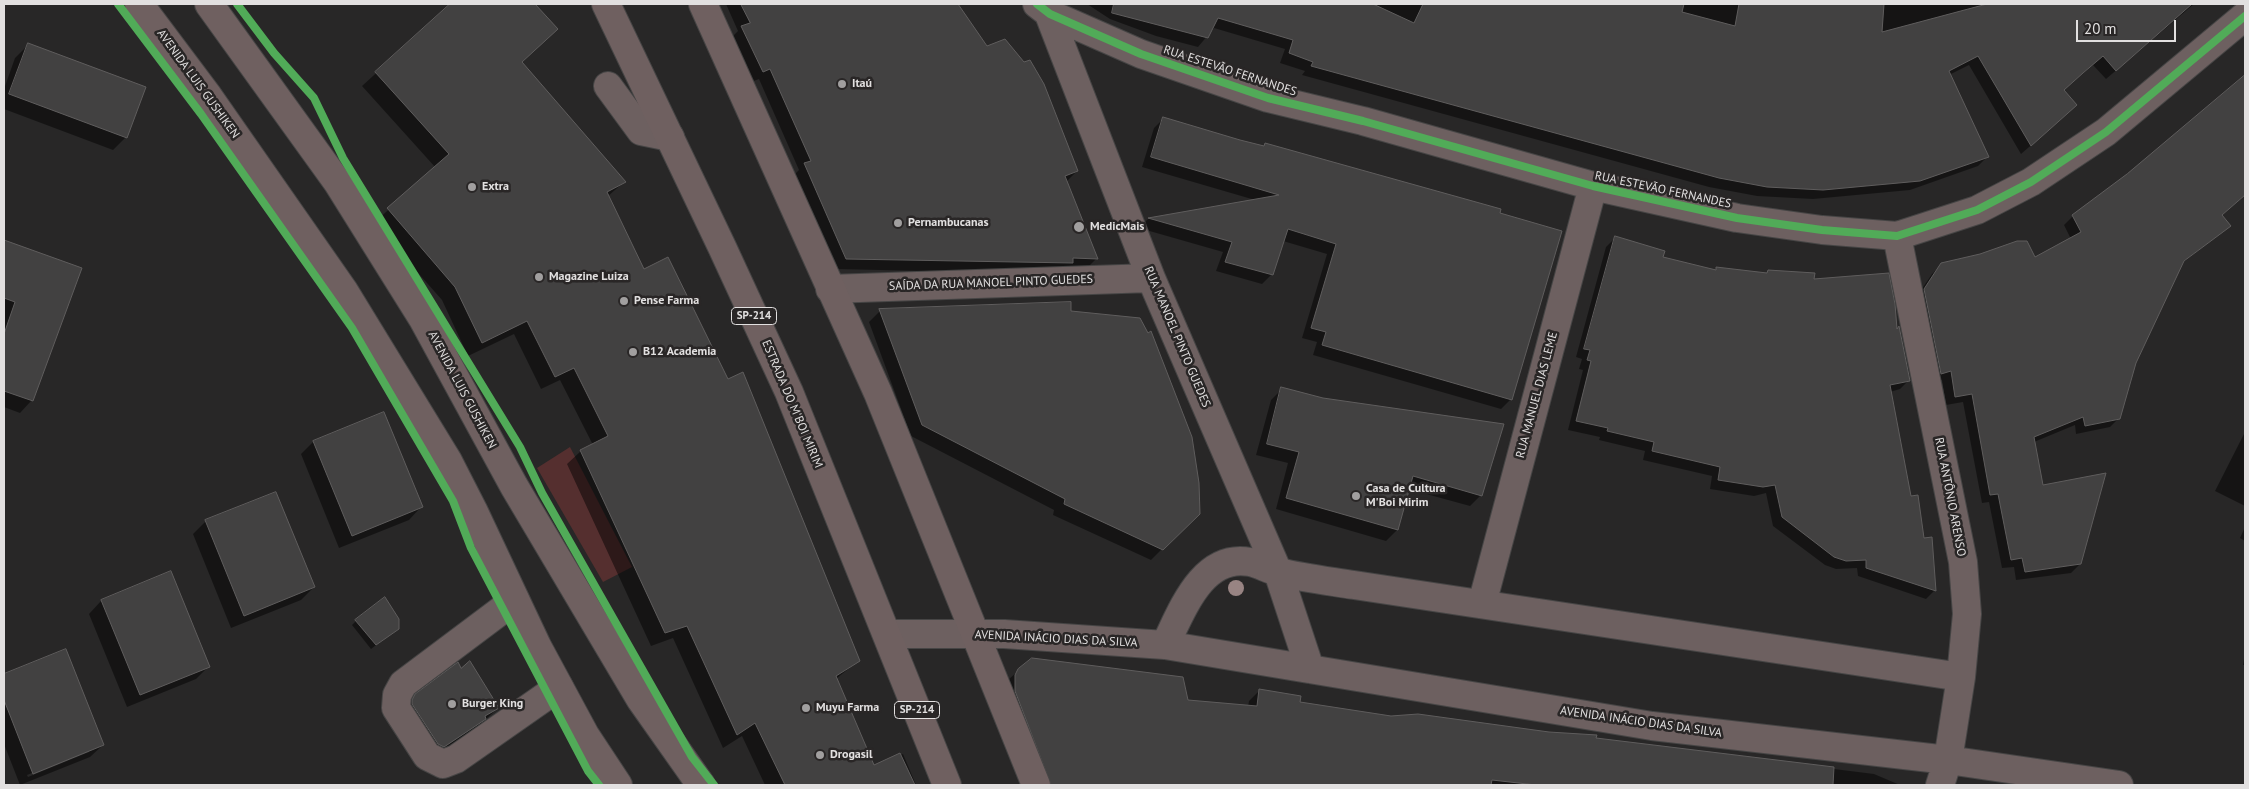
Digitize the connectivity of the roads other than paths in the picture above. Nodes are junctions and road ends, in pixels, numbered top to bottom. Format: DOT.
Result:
graph roads {
  1 [pos="139,4"];
  2 [pos="209,4"];
  3 [pos="606,4"];
  4 [pos="703,4"];
  5 [pos="1044,7"];
  6 [pos="2245,16"];
  7 [pos="608,86"];
  8 [pos="670,137"];
  9 [pos="1593,186"];
  10 [pos="1897,236"];
  11 [pos="1151,278"];
  12 [pos="830,289"];
  13 [pos="1278,572"];
  14 [pos="515,600"];
  15 [pos="1482,604"];
  16 [pos="888,634"];
  17 [pos="976,635"];
  18 [pos="1165,645"];
  19 [pos="1310,669"];
  20 [pos="1961,676"];
  21 [pos="559,687"];
  22 [pos="1948,760"];
  23 [pos="618,785"];
  24 [pos="701,785"];
  25 [pos="947,785"];
  26 [pos="1036,785"];
  27 [pos="1940,785"];
  28 [pos="2119,785"];
  1 -- 14 [label="main road, AVENIDA LUIS GUSHIKEN"];
  2 -- 24 [label="main road, AVENIDA LUIS GUSHIKEN"];
  3 -- 8 [label="main road, ESTRADA DO M'BOI MIRIM / SP-214"];
  4 -- 12 [label="main road"];
  5 -- 9 [label="street, RUA ESTEVÃO FERNANDES"];
  5 -- 11 [label="street, RUA MANOEL PINTO GUEDES"];
  6 -- 10 [label="street, RUA ESTEVÃO FERNANDES"];
  7 -- 8 [label="street"];
  8 -- 16 [label="main road, ESTRADA DO M'BOI MIRIM / SP-214"];
  9 -- 10 [label="street, RUA ESTEVÃO FERNANDES"];
  9 -- 15 [label="street, RUA MANUEL DIAS LEME"];
  10 -- 20 [label="street, RUA ANTÔNIO ARENSO"];
  11 -- 12 [label="street, SAÍDA DA RUA MANOEL PINTO GUEDES"];
  11 -- 13 [label="street, RUA MANOEL PINTO GUEDES"];
  12 -- 17 [label="main road"];
  13 -- 15 [label="street"];
  13 -- 18 [label="street"];
  13 -- 19 [label="street, RUA MANOEL PINTO GUEDES"];
  14 -- 21 [label="main road, AVENIDA LUIS GUSHIKEN"];
  14 -- 21 [label="street"];
  15 -- 20 [label="street"];
  16 -- 17 [label="street, AVENIDA INÁCIO DIAS DA SILVA"];
  16 -- 25 [label="main road, ESTRADA DO M'BOI MIRIM / SP-214"];
  17 -- 18 [label="street, AVENIDA INÁCIO DIAS DA SILVA"];
  17 -- 26 [label="main road"];
  18 -- 19 [label="street, AVENIDA INÁCIO DIAS DA SILVA"];
  19 -- 22 [label="street, AVENIDA INÁCIO DIAS DA SILVA"];
  20 -- 22 [label="street, RUA ANTÔNIO ARENSO"];
  21 -- 23 [label="main road, AVENIDA LUIS GUSHIKEN"];
  22 -- 27 [label="street, RUA ANTÔNIO ARENSO"];
  22 -- 28 [label="street, AVENIDA INÁCIO DIAS DA SILVA"];
}
